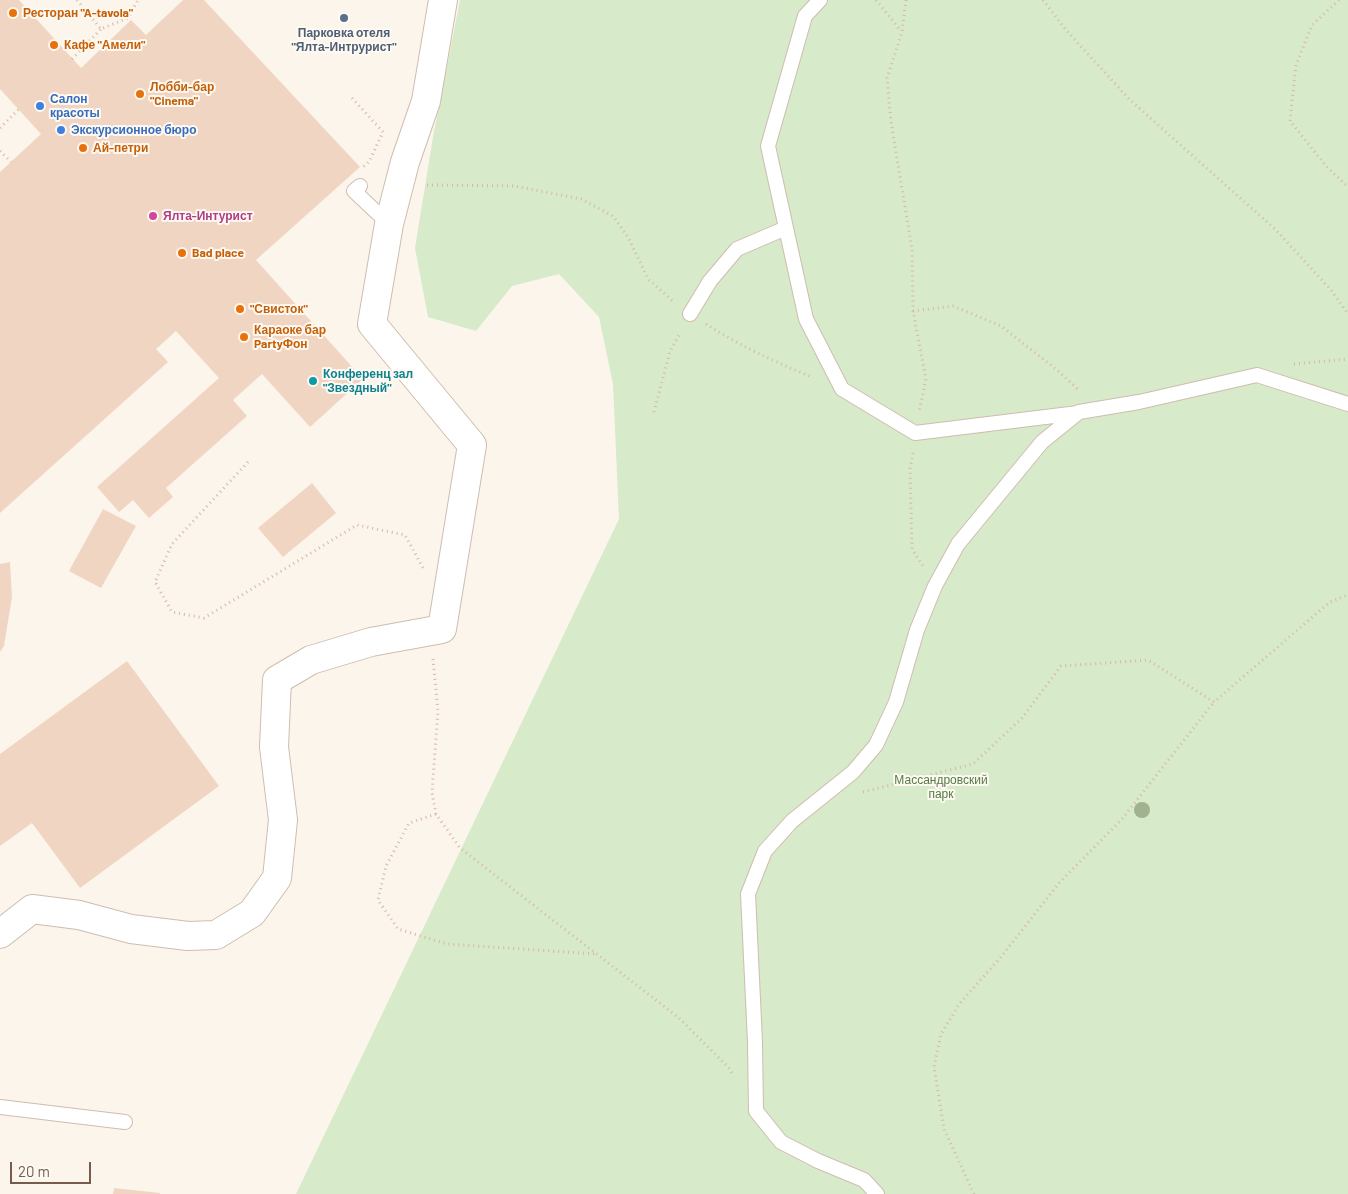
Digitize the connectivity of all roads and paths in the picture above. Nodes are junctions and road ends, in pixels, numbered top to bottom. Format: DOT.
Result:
graph roads {
  1 [pos="77,0"];
  2 [pos="138,0"];
  3 [pos="443,0"];
  4 [pos="820,0"];
  5 [pos="876,0"];
  6 [pos="906,0"];
  7 [pos="1043,0"];
  8 [pos="1339,0"];
  9 [pos="101,29"];
  10 [pos="902,32"];
  11 [pos="72,59"];
  12 [pos="352,98"];
  13 [pos="19,109"];
  14 [pos="0,128"];
  15 [pos="0,151"];
  16 [pos="11,162"];
  17 [pos="399,184"];
  18 [pos="360,186"];
  19 [pos="1348,188"];
  20 [pos="389,224"];
  21 [pos="786,228"];
  22 [pos="913,311"];
  23 [pos="690,314"];
  24 [pos="1348,314"];
  25 [pos="1348,359"];
  26 [pos="1287,364"];
  27 [pos="842,389"];
  28 [pos="1348,404"];
  29 [pos="1100,409"];
  30 [pos="654,412"];
  31 [pos="1079,412"];
  32 [pos="915,433"];
  33 [pos="248,462"];
  34 [pos="425,571"];
  35 [pos="934,586"];
  36 [pos="1348,595"];
  37 [pos="431,630"];
  38 [pos="1214,702"];
  39 [pos="824,795"];
  40 [pos="436,814"];
  41 [pos="0,934"];
  42 [pos="596,954"];
  43 [pos="0,1107"];
  44 [pos="756,1112"];
  45 [pos="125,1122"];
  46 [pos="877,1194"];
  47 [pos="974,1194"];
  1 -- 9 [label="path"];
  2 -- 9 [label="path"];
  3 -- 17 [label="street"];
  4 -- 21 [label="lane"];
  5 -- 10 [label="path"];
  6 -- 10 [label="path"];
  7 -- 24 [label="path"];
  8 -- 19 [label="path"];
  9 -- 11 [label="path"];
  10 -- 22 [label="path"];
  12 -- 18 [label="path"];
  13 -- 14 [label="path"];
  15 -- 16 [label="path"];
  17 -- 20 [label="street"];
  17 -- 23 [label="path"];
  18 -- 20 [label="lane"];
  20 -- 37 [label="street"];
  21 -- 23 [label="lane"];
  21 -- 27 [label="lane"];
  22 -- 29 [label="path"];
  22 -- 32 [label="path"];
  23 -- 27 [label="path"];
  23 -- 30 [label="path"];
  25 -- 26 [label="path"];
  27 -- 32 [label="lane"];
  28 -- 29 [label="lane"];
  29 -- 31 [label="lane"];
  31 -- 32 [label="lane"];
  31 -- 35 [label="lane"];
  32 -- 35 [label="path"];
  33 -- 34 [label="path"];
  35 -- 39 [label="lane"];
  36 -- 38 [label="path"];
  37 -- 40 [label="path"];
  37 -- 41 [label="street"];
  38 -- 39 [label="path"];
  38 -- 47 [label="path"];
  39 -- 44 [label="lane"];
  40 -- 42 [label="path"];
  40 -- 42 [label="path"];
  42 -- 44 [label="path"];
  43 -- 45 [label="lane"];
  44 -- 46 [label="lane"];
}
